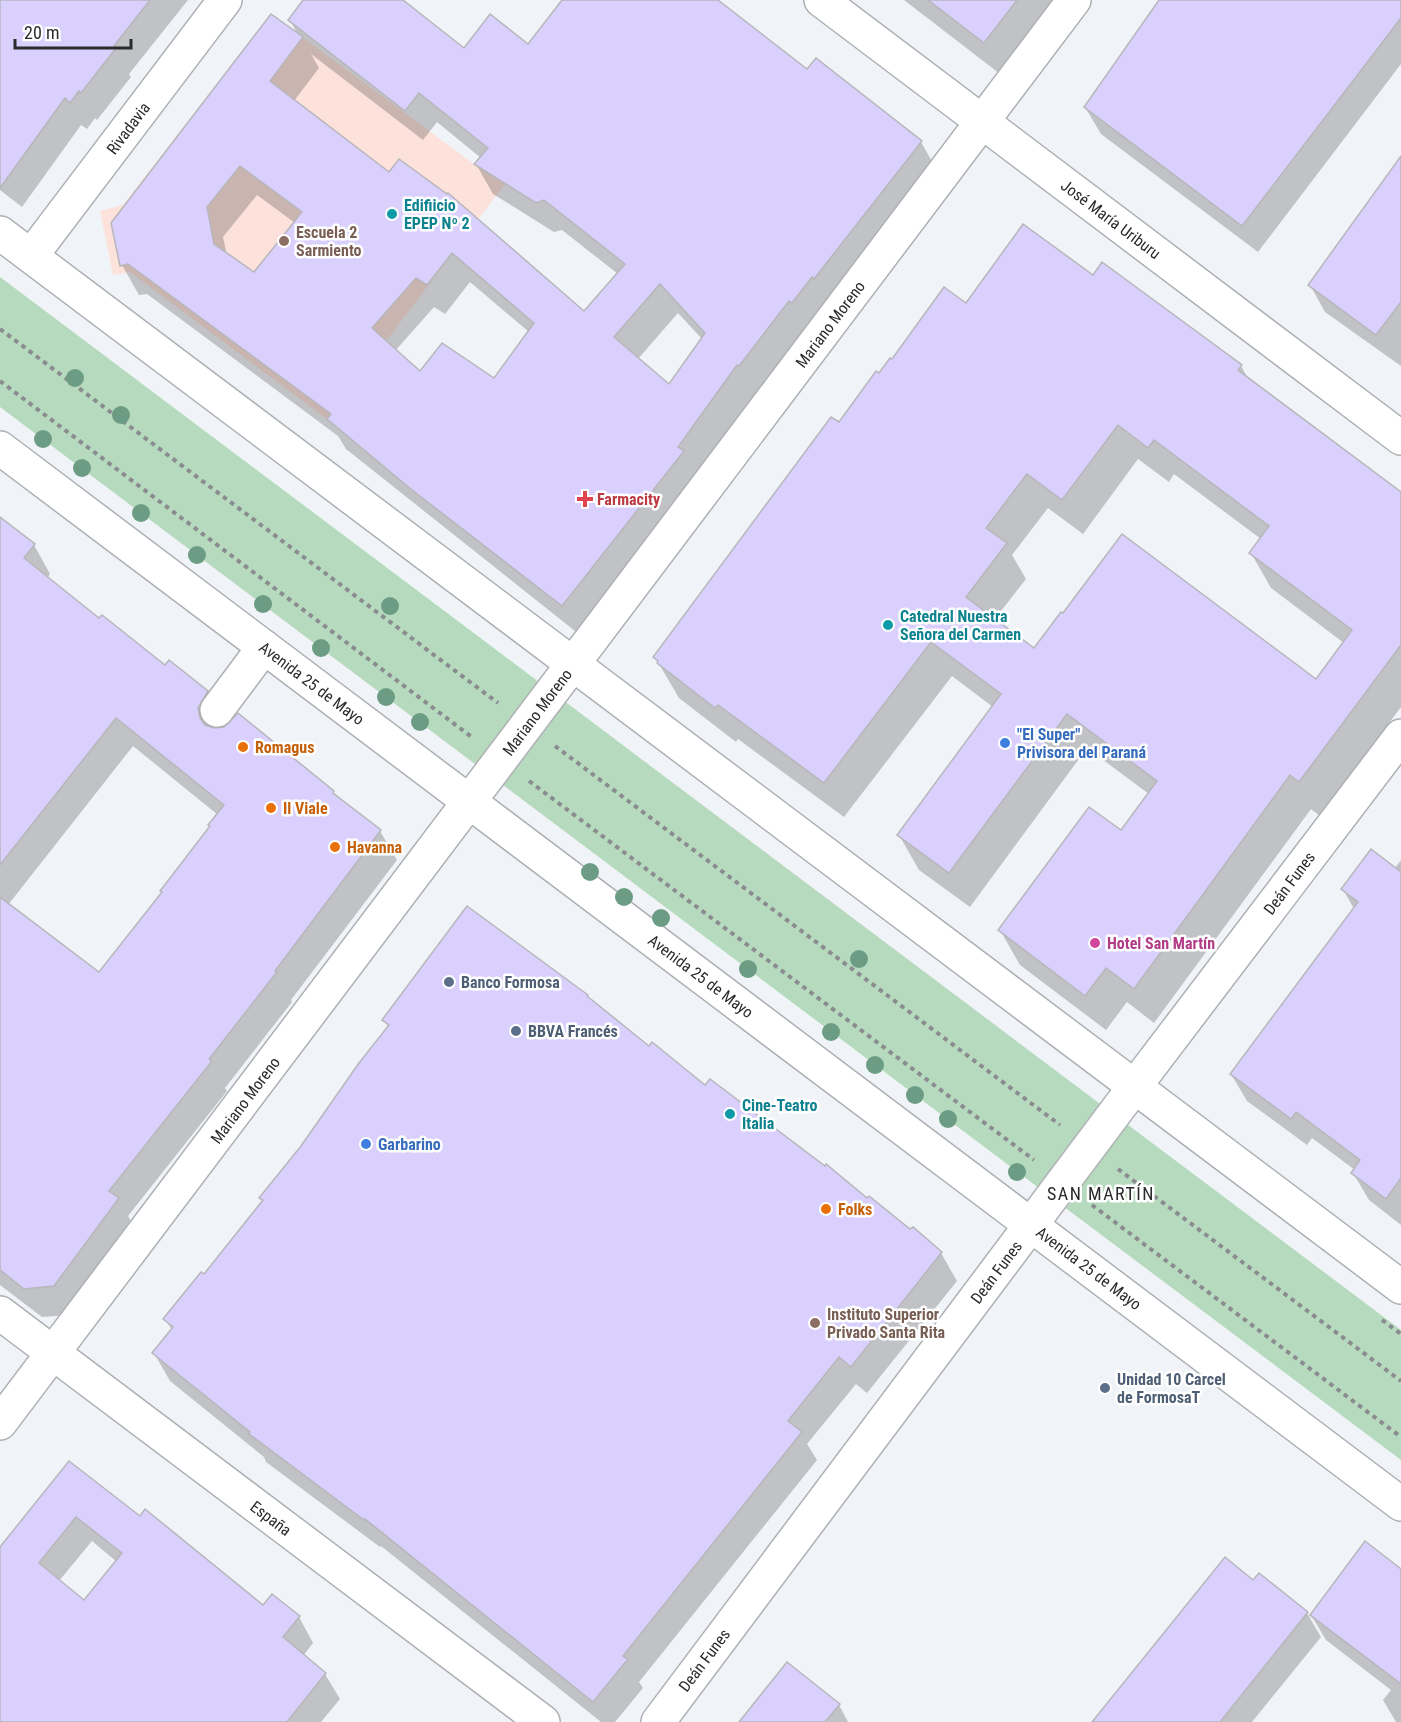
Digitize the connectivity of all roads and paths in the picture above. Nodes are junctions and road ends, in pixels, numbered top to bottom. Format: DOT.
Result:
graph roads {
  1 [pos="225,0"];
  2 [pos="821,0"];
  3 [pos="1074,0"];
  4 [pos="982,122"];
  5 [pos="0,233"];
  6 [pos="31,256"];
  7 [pos="0,329"];
  8 [pos="0,381"];
  9 [pos="1401,438"];
  10 [pos="0,448"];
  11 [pos="264,647"];
  12 [pos="573,664"];
  13 [pos="217,710"];
  14 [pos="527,725"];
  15 [pos="1401,736"];
  16 [pos="502,760"];
  17 [pos="470,802"];
  18 [pos="1135,1086"];
  19 [pos="1090,1147"];
  20 [pos="1063,1182"];
  21 [pos="1031,1225"];
  22 [pos="1401,1287"];
  23 [pos="0,1313"];
  24 [pos="53,1353"];
  25 [pos="1401,1381"];
  26 [pos="0,1423"];
  27 [pos="1401,1437"];
  28 [pos="1401,1503"];
  29 [pos="543,1722"];
  30 [pos="658,1722"];
  1 -- 6 [label="street, Rivadavia"];
  2 -- 4 [label="street, José María Uriburu"];
  3 -- 4 [label="street, Mariano Moreno"];
  4 -- 9 [label="street, José María Uriburu"];
  4 -- 12 [label="street, Mariano Moreno"];
  5 -- 6 [label="street"];
  6 -- 12 [label="street"];
  7 -- 14 [label="path"];
  8 -- 16 [label="path"];
  10 -- 11 [label="street, Avenida 25 de Mayo"];
  11 -- 13 [label="street"];
  11 -- 17 [label="street, Avenida 25 de Mayo"];
  12 -- 14 [label="street, Mariano Moreno"];
  12 -- 18 [label="street"];
  14 -- 16 [label="street, Mariano Moreno"];
  14 -- 19 [label="path"];
  15 -- 18 [label="street, Deán Funes"];
  16 -- 17 [label="street, Mariano Moreno"];
  16 -- 20 [label="path"];
  17 -- 21 [label="street, Avenida 25 de Mayo"];
  17 -- 24 [label="street, Mariano Moreno"];
  18 -- 19 [label="street, Deán Funes"];
  18 -- 22 [label="street"];
  19 -- 20 [label="street, Deán Funes"];
  19 -- 25 [label="path"];
  20 -- 21 [label="street, Deán Funes"];
  20 -- 27 [label="path"];
  21 -- 28 [label="street, Avenida 25 de Mayo"];
  21 -- 30 [label="street, Deán Funes"];
  23 -- 24 [label="street, España"];
  24 -- 26 [label="street, Mariano Moreno"];
  24 -- 29 [label="street, España"];
}
